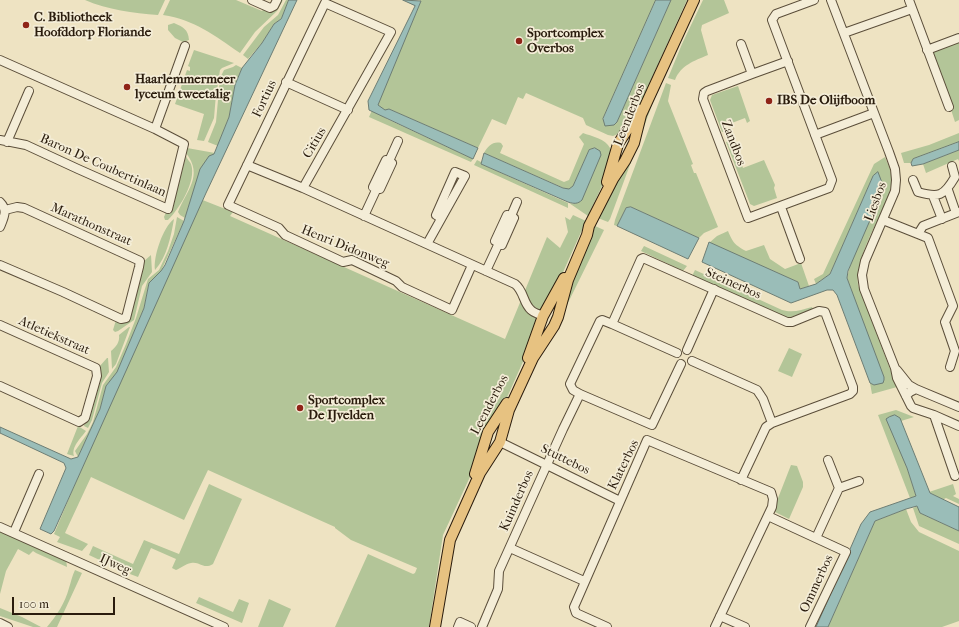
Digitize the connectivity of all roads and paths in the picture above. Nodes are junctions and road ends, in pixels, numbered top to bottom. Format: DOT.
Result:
graph roads {
  1 [pos="252,0"];
  2 [pos="276,0"];
  3 [pos="689,0"];
  4 [pos="694,0"];
  5 [pos="814,0"];
  6 [pos="831,0"];
  7 [pos="908,0"];
  8 [pos="325,3"];
  9 [pos="912,8"];
  10 [pos="844,33"];
  11 [pos="959,38"];
  12 [pos="741,44"];
  13 [pos="185,46"];
  14 [pos="927,50"];
  15 [pos="0,60"];
  16 [pos="788,62"];
  17 [pos="752,74"];
  18 [pos="286,82"];
  19 [pos="29,91"];
  20 [pos="949,108"];
  21 [pos="348,110"];
  22 [pos="874,113"];
  23 [pos="155,129"];
  24 [pos="815,135"];
  25 [pos="623,136"];
  26 [pos="4,141"];
  27 [pos="398,141"];
  28 [pos="634,143"];
  29 [pos="614,155"];
  30 [pos="625,161"];
  31 [pos="248,165"];
  32 [pos="952,166"];
  33 [pos="913,180"];
  34 [pos="303,188"];
  35 [pos="948,190"];
  36 [pos="933,196"];
  37 [pos="0,202"];
  38 [pos="518,202"];
  39 [pos="228,205"];
  40 [pos="781,207"];
  41 [pos="5,210"];
  42 [pos="958,213"];
  43 [pos="595,214"];
  44 [pos="364,216"];
  45 [pos="442,218"];
  46 [pos="942,219"];
  47 [pos="883,220"];
  48 [pos="0,226"];
  49 [pos="589,226"];
  50 [pos="918,234"];
  51 [pos="427,244"];
  52 [pos="800,259"];
  53 [pos="0,264"];
  54 [pos="472,265"];
  55 [pos="486,271"];
  56 [pos="714,289"];
  57 [pos="956,305"];
  58 [pos="545,312"];
  59 [pos="558,317"];
  60 [pos="612,324"];
  61 [pos="0,325"];
  62 [pos="538,328"];
  63 [pos="550,333"];
  64 [pos="687,350"];
  65 [pos="677,354"];
  66 [pos="692,361"];
  67 [pos="681,364"];
  68 [pos="950,367"];
  69 [pos="895,368"];
  70 [pos="0,386"];
  71 [pos="916,389"];
  72 [pos="580,394"];
  73 [pos="906,396"];
  74 [pos="959,407"];
  75 [pos="934,415"];
  76 [pos="772,423"];
  77 [pos="492,426"];
  78 [pos="959,426"];
  79 [pos="504,429"];
  80 [pos="500,442"];
  81 [pos="484,444"];
  82 [pos="495,452"];
  83 [pos="828,460"];
  84 [pos="547,464"];
  85 [pos="39,474"];
  86 [pos="955,476"];
  87 [pos="741,480"];
  88 [pos="859,481"];
  89 [pos="839,488"];
  90 [pos="620,501"];
  91 [pos="768,516"];
  92 [pos="0,526"];
  93 [pos="14,532"];
  94 [pos="816,538"];
  95 [pos="510,548"];
  96 [pos="584,581"];
  97 [pos="720,616"];
  98 [pos="0,623"];
  99 [pos="221,626"];
  100 [pos="8,627"];
  101 [pos="430,627"];
  102 [pos="435,627"];
  103 [pos="458,627"];
  104 [pos="471,627"];
  105 [pos="482,627"];
  106 [pos="607,627"];
  107 [pos="715,627"];
  108 [pos="745,627"];
  109 [pos="810,627"];
  1 -- 2 [label="street"];
  3 -- 25 [label="main road, Leenderbos"];
  4 -- 28 [label="main road, Leenderbos"];
  5 -- 16 [label="street, Zandbos"];
  6 -- 10 [label="street, Liesbos"];
  7 -- 9 [label="street"];
  8 -- 18 [label="street, Fortius"];
  8 -- 21 [label="street, Citius"];
  9 -- 10 [label="street"];
  9 -- 14 [label="street"];
  10 -- 22 [label="street, Liesbos"];
  11 -- 14 [label="street"];
  12 -- 17 [label="street"];
  13 -- 23 [label="street"];
  14 -- 20 [label="street"];
  15 -- 23 [label="street, Baron De Coubertinlaan"];
  16 -- 17 [label="street, Zandbos"];
  16 -- 24 [label="street, Zandbos"];
  17 -- 40 [label="street, Zandbos"];
  18 -- 21 [label="street"];
  18 -- 31 [label="street, Fortius"];
  19 -- 26 [label="street, Baron De Coubertinlaan"];
  21 -- 34 [label="street, Citius"];
  22 -- 24 [label="street"];
  22 -- 47 [label="street, Liesbos"];
  23 -- 26 [label="street, Baron De Coubertinlaan"];
  24 -- 40 [label="street, Zandbos"];
  25 -- 28 [label="main road"];
  25 -- 29 [label="main road, Leenderbos"];
  27 -- 44 [label="street"];
  28 -- 30 [label="main road, Leenderbos"];
  29 -- 30 [label="main road"];
  29 -- 43 [label="main road, Leenderbos"];
  30 -- 43 [label="main road, Leenderbos"];
  31 -- 34 [label="street"];
  31 -- 39 [label="street, Fortius"];
  32 -- 35 [label="street"];
  33 -- 36 [label="street"];
  34 -- 44 [label="street"];
  35 -- 36 [label="street"];
  35 -- 42 [label="street"];
  36 -- 46 [label="street"];
  37 -- 41 [label="street"];
  38 -- 55 [label="street"];
  39 -- 54 [label="street, Henri Didonweg"];
  40 -- 52 [label="street"];
  41 -- 48 [label="street"];
  41 -- 53 [label="street, Marathonstraat"];
  42 -- 46 [label="street"];
  43 -- 49 [label="main road, Leenderbos"];
  44 -- 51 [label="street"];
  45 -- 45 [label="street"];
  45 -- 51 [label="street"];
  46 -- 50 [label="street"];
  47 -- 50 [label="street"];
  47 -- 69 [label="street, Liesbos"];
  49 -- 58 [label="main road, Leenderbos"];
  49 -- 59 [label="main road, Leenderbos"];
  50 -- 57 [label="street"];
  51 -- 54 [label="street"];
  54 -- 55 [label="street"];
  55 -- 58 [label="street"];
  56 -- 60 [label="street, Steinerbos"];
  56 -- 64 [label="street"];
  56 -- 76 [label="street, Steinerbos"];
  57 -- 68 [label="street"];
  58 -- 59 [label="main road"];
  58 -- 62 [label="main road, Leenderbos"];
  59 -- 63 [label="main road, Leenderbos"];
  60 -- 65 [label="street"];
  60 -- 72 [label="street"];
  61 -- 70 [label="street, Atletiekstraat"];
  62 -- 63 [label="main road"];
  62 -- 77 [label="main road, Leenderbos"];
  63 -- 79 [label="main road, Leenderbos"];
  64 -- 65 [label="street"];
  64 -- 66 [label="street"];
  65 -- 67 [label="street"];
  66 -- 67 [label="street"];
  66 -- 76 [label="street"];
  67 -- 72 [label="street"];
  69 -- 71 [label="street, Liesbos"];
  69 -- 73 [label="street, Liesbos"];
  71 -- 73 [label="street"];
  71 -- 74 [label="street, Liesbos"];
  72 -- 84 [label="street"];
  73 -- 75 [label="street, Liesbos"];
  75 -- 78 [label="street, Liesbos"];
  75 -- 86 [label="street"];
  76 -- 87 [label="street"];
  77 -- 79 [label="main road"];
  77 -- 81 [label="main road, Leenderbos"];
  79 -- 80 [label="main road, Leenderbos"];
  80 -- 82 [label="main road, Leenderbos"];
  80 -- 84 [label="street, Stuttebos"];
  81 -- 82 [label="main road"];
  81 -- 101 [label="main road, Leenderbos"];
  82 -- 102 [label="main road, Leenderbos"];
  83 -- 89 [label="street"];
  84 -- 90 [label="street, Stuttebos"];
  84 -- 95 [label="street, Kuinderbos"];
  85 -- 93 [label="street"];
  87 -- 90 [label="street, Klaterbos"];
  87 -- 91 [label="street, Klaterbos"];
  88 -- 89 [label="street"];
  89 -- 94 [label="street"];
  90 -- 96 [label="street, Klaterbos"];
  91 -- 94 [label="street"];
  91 -- 97 [label="street, Klaterbos"];
  92 -- 93 [label="street, IJweg"];
  93 -- 99 [label="street, IJweg"];
  94 -- 109 [label="street, Ommerbos"];
  95 -- 96 [label="street, Kuinderbos"];
  95 -- 105 [label="street, Kuinderbos"];
  96 -- 106 [label="street, Klaterbos"];
  97 -- 107 [label="street, Klaterbos"];
  97 -- 108 [label="street"];
  98 -- 100 [label="street"];
  103 -- 104 [label="street"];
}
